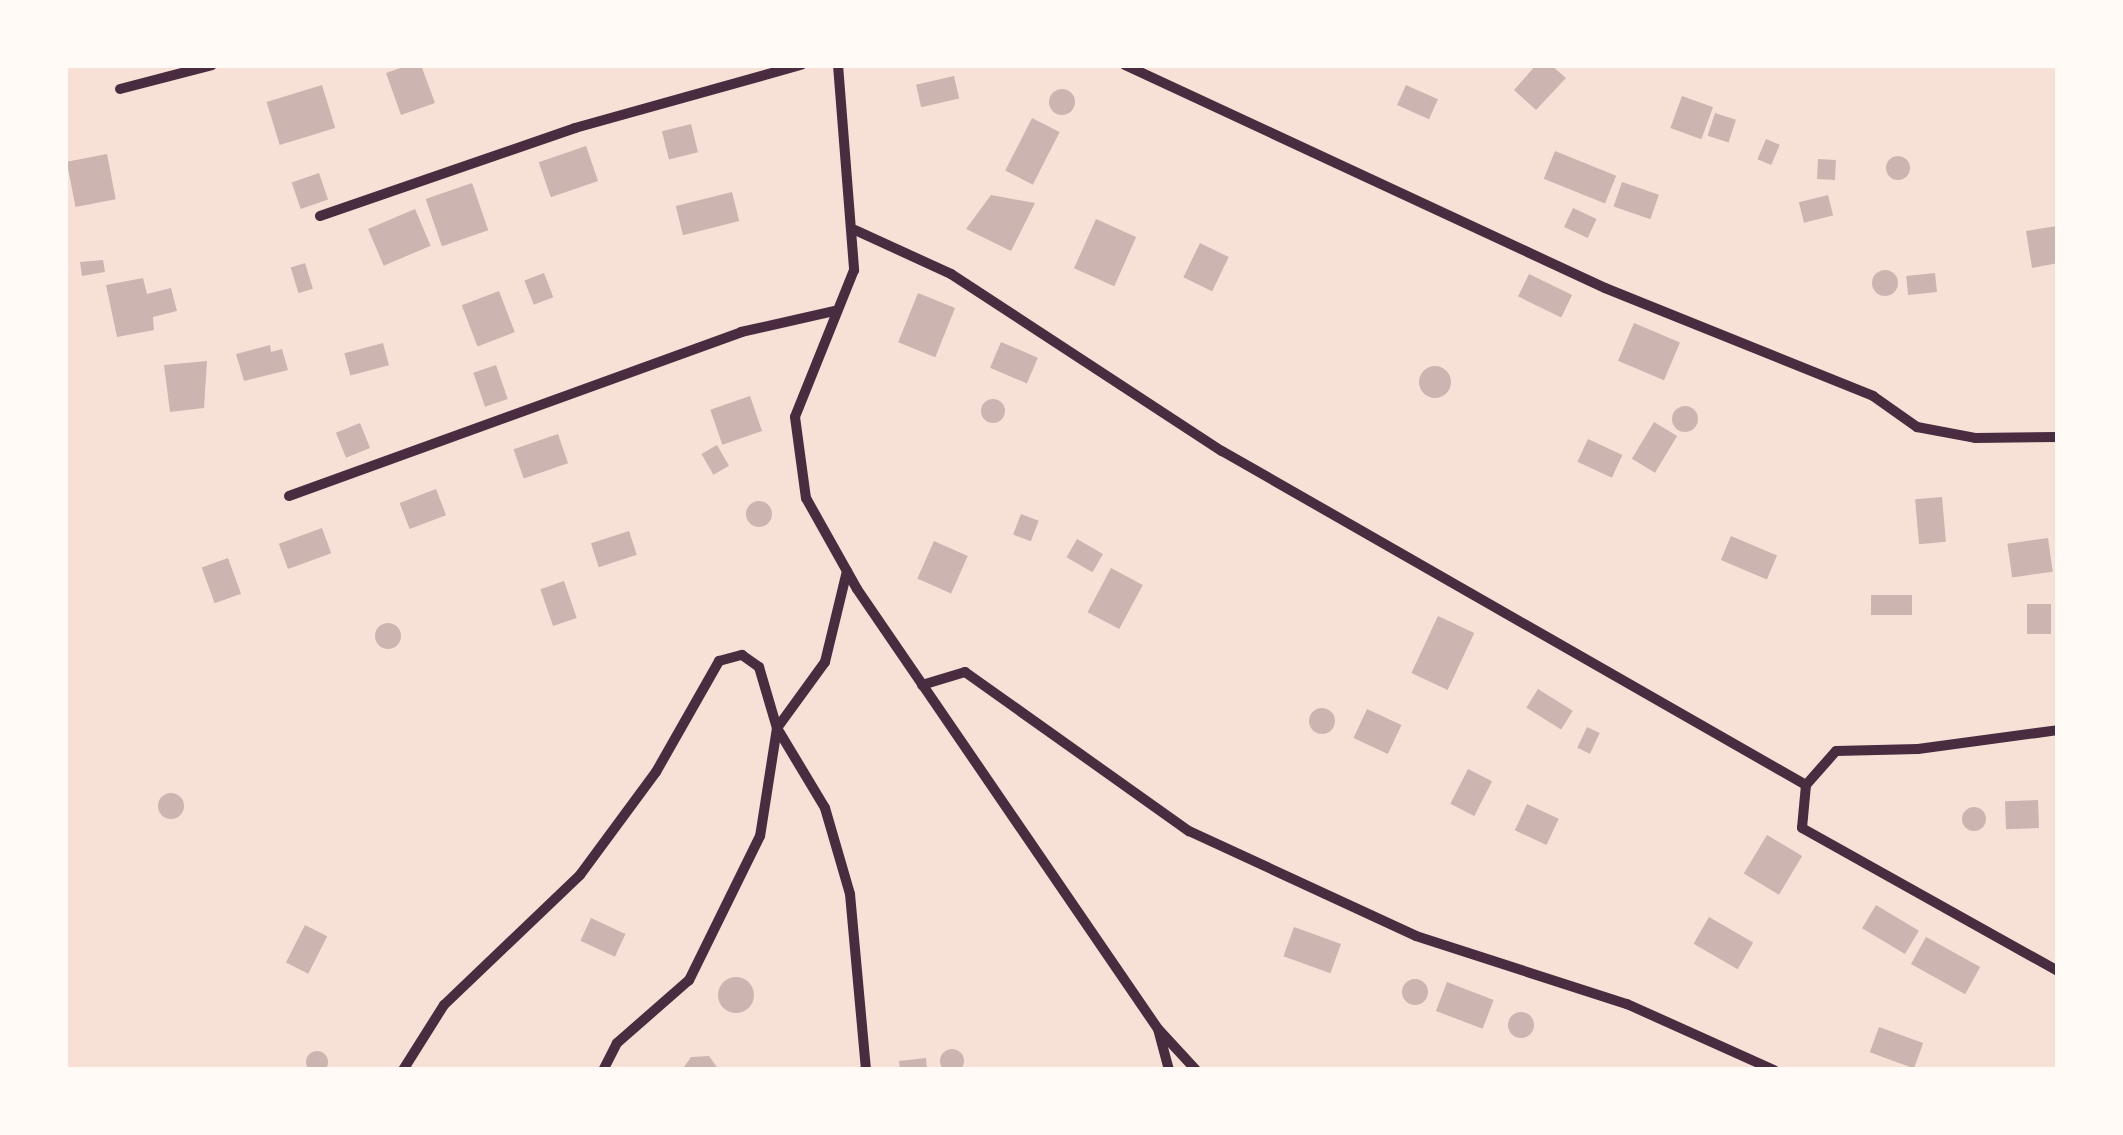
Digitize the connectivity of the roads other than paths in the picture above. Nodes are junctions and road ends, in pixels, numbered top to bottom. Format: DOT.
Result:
graph roads {
  1 [pos="212,65"];
  2 [pos="801,65"];
  3 [pos="838,65"];
  4 [pos="1126,65"];
  5 [pos="120,89"];
  6 [pos="320,216"];
  7 [pos="855,230"];
  8 [pos="834,311"];
  9 [pos="2058,437"];
  10 [pos="289,496"];
  11 [pos="847,571"];
  12 [pos="922,685"];
  13 [pos="778,728"];
  14 [pos="2058,730"];
  15 [pos="1806,785"];
  16 [pos="2058,971"];
  17 [pos="1158,1029"];
  18 [pos="403,1070"];
  19 [pos="603,1070"];
  20 [pos="866,1070"];
  21 [pos="1169,1070"];
  22 [pos="1196,1070"];
  23 [pos="1774,1070"];
  1 -- 5 [label="street"];
  2 -- 6 [label="street"];
  3 -- 7 [label="street"];
  4 -- 9 [label="street"];
  7 -- 8 [label="street"];
  7 -- 15 [label="street"];
  8 -- 10 [label="street"];
  8 -- 11 [label="street"];
  11 -- 12 [label="street"];
  11 -- 13 [label="street"];
  12 -- 17 [label="street"];
  12 -- 23 [label="street"];
  13 -- 18 [label="street"];
  13 -- 19 [label="street"];
  13 -- 20 [label="street"];
  14 -- 15 [label="street"];
  15 -- 16 [label="street"];
  17 -- 21 [label="street"];
  17 -- 22 [label="street"];
}
